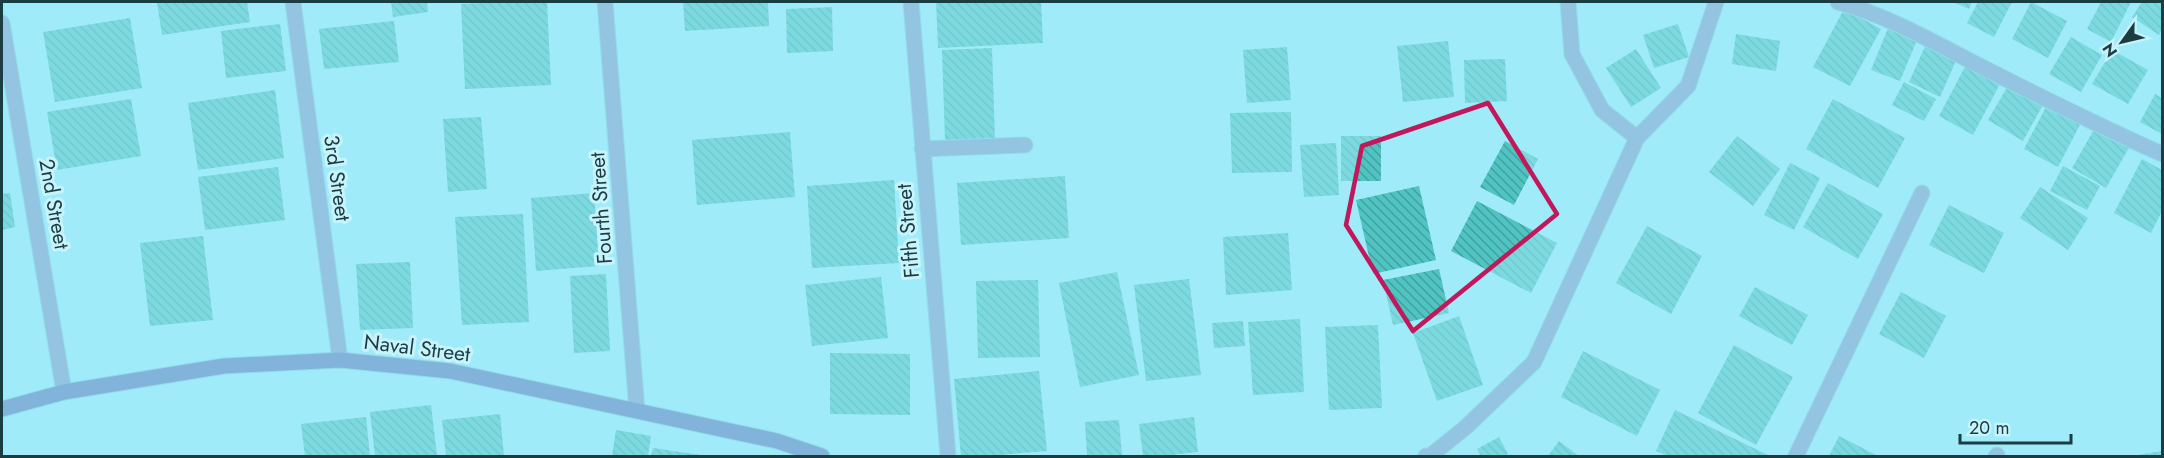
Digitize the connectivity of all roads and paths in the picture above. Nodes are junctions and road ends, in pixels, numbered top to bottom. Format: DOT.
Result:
graph roads {
  1 [pos="293,2"];
  2 [pos="605,2"];
  3 [pos="911,2"];
  4 [pos="1568,2"];
  5 [pos="1716,2"];
  6 [pos="1838,2"];
  7 [pos="2,23"];
  8 [pos="1637,138"];
  9 [pos="1025,145"];
  10 [pos="922,149"];
  11 [pos="2163,154"];
  12 [pos="1922,193"];
  13 [pos="340,360"];
  14 [pos="64,392"];
  15 [pos="2,409"];
  16 [pos="637,411"];
  17 [pos="822,456"];
  18 [pos="948,456"];
  19 [pos="1429,456"];
  20 [pos="1796,456"];
  1 -- 13 [label="street, 3rd Street"];
  2 -- 16 [label="street, Fourth Street"];
  3 -- 10 [label="street, Fifth Street"];
  4 -- 8 [label="street"];
  5 -- 8 [label="street"];
  6 -- 11 [label="street"];
  7 -- 14 [label="street, 2nd Street"];
  8 -- 19 [label="street"];
  9 -- 10 [label="street"];
  10 -- 18 [label="street, Fifth Street"];
  12 -- 20 [label="street"];
  13 -- 14 [label="street, Naval Street"];
  13 -- 16 [label="street, Naval Street"];
  14 -- 15 [label="street, Naval Street"];
  16 -- 17 [label="street, Naval Street"];
}
